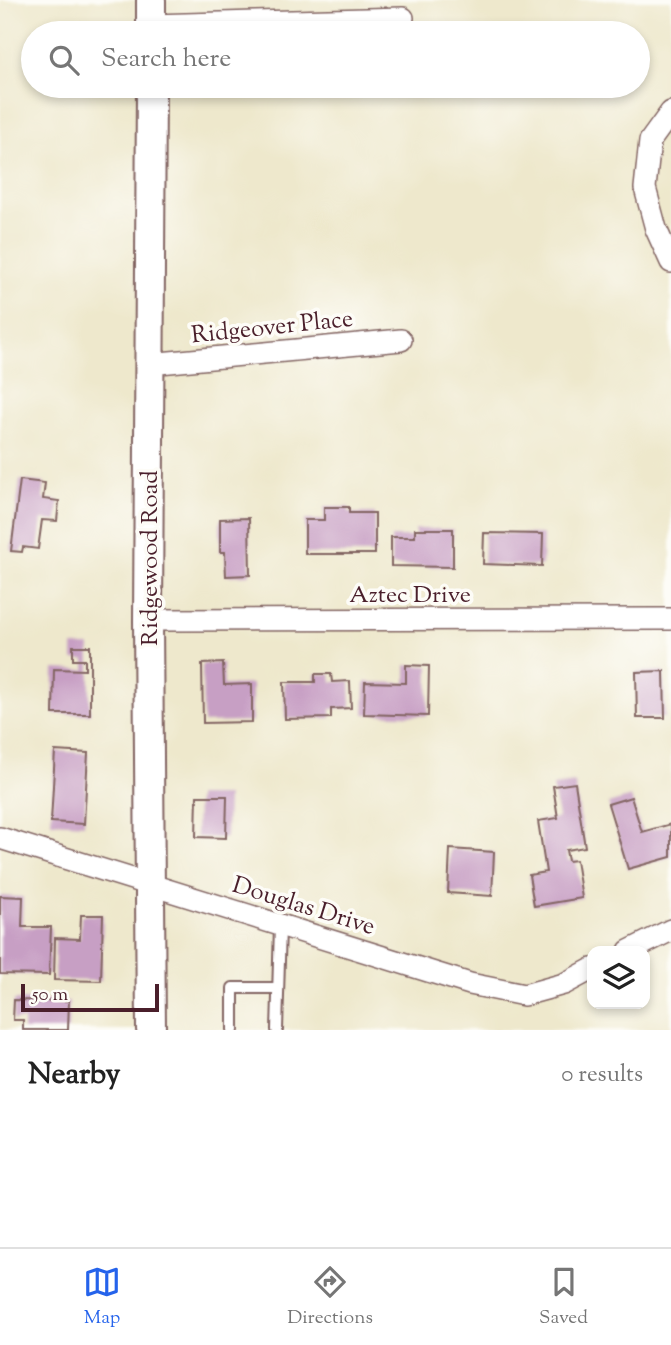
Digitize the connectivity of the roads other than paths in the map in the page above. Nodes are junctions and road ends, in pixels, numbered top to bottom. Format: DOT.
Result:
graph roads {
  1 [pos="403,18"];
  2 [pos="151,19"];
  3 [pos="150,98"];
  4 [pos="671,113"];
  5 [pos="671,262"];
  6 [pos="401,340"];
  7 [pos="149,364"];
  8 [pos="671,618"];
  9 [pos="148,620"];
  10 [pos="0,838"];
  11 [pos="150,885"];
  12 [pos="281,926"];
  13 [pos="671,930"];
  14 [pos="639,946"];
  15 [pos="587,972"];
  16 [pos="278,988"];
  17 [pos="151,1030"];
  18 [pos="233,1030"];
  19 [pos="277,1030"];
  1 -- 2 [label="street"];
  3 -- 7 [label="street, Ridgewood Road"];
  4 -- 5 [label="street"];
  6 -- 7 [label="street, Ridgeover Place"];
  7 -- 9 [label="street, Ridgewood Road"];
  8 -- 9 [label="street, Aztec Drive"];
  9 -- 11 [label="street, Ridgewood Road"];
  10 -- 11 [label="street, Douglas Drive"];
  11 -- 12 [label="street, Douglas Drive"];
  11 -- 17 [label="street, Ridgewood Road"];
  12 -- 15 [label="street, Douglas Drive"];
  12 -- 16 [label="lane"];
  13 -- 14 [label="street"];
  16 -- 18 [label="lane"];
  16 -- 19 [label="lane"];
}
